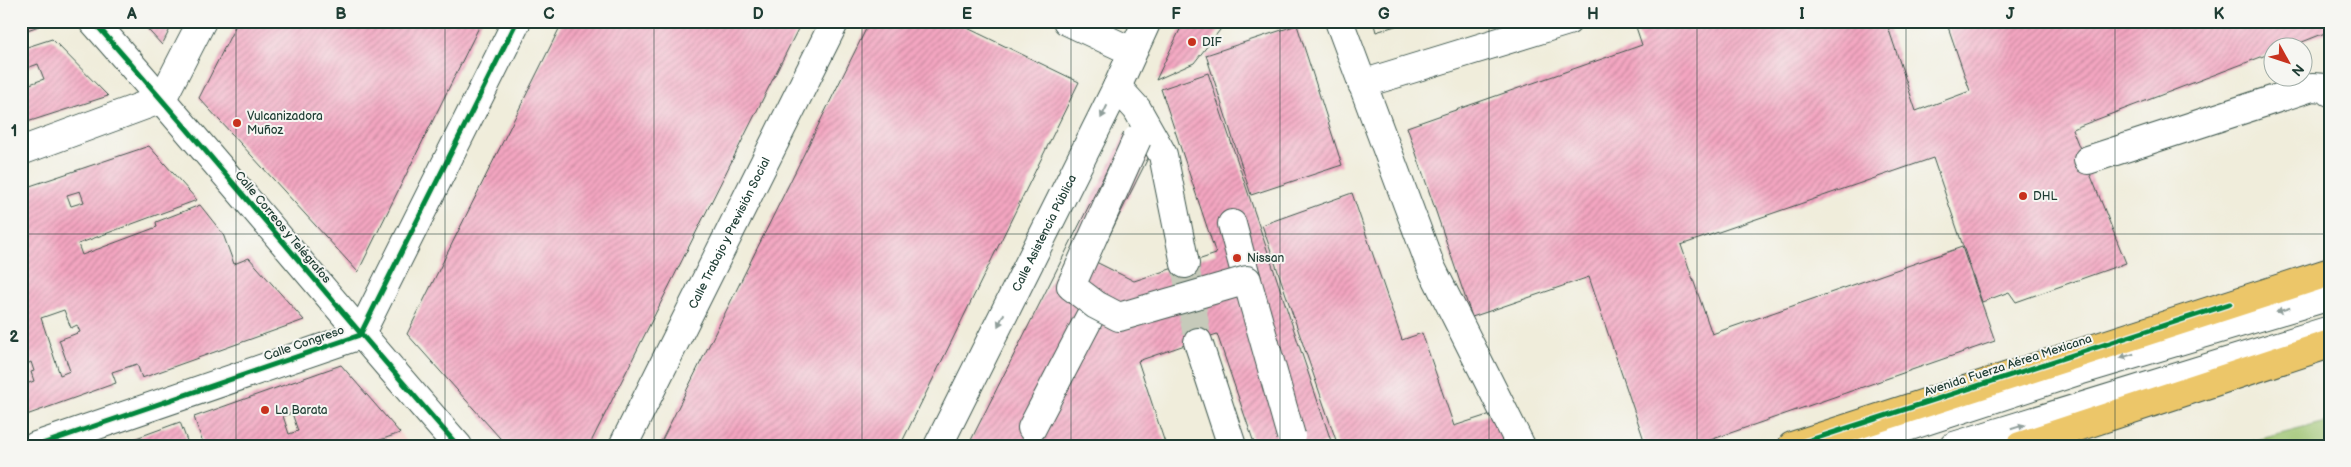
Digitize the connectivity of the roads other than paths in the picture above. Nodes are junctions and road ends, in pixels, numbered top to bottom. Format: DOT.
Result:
graph roads {
  1 [pos="93,21"];
  2 [pos="202,21"];
  3 [pos="517,21"];
  4 [pos="835,21"];
  5 [pos="1067,21"];
  6 [pos="1147,21"];
  7 [pos="1339,21"];
  8 [pos="1568,21"];
  9 [pos="1132,52"];
  10 [pos="1362,84"];
  11 [pos="1117,87"];
  12 [pos="2330,92"];
  13 [pos="162,100"];
  14 [pos="1141,131"];
  15 [pos="21,151"];
  16 [pos="2088,160"];
  17 [pos="1232,224"];
  18 [pos="1185,264"];
  19 [pos="2330,272"];
  20 [pos="1248,280"];
  21 [pos="2330,296"];
  22 [pos="1096,305"];
  23 [pos="2330,330"];
  24 [pos="360,334"];
  25 [pos="1198,342"];
  26 [pos="2330,344"];
  27 [pos="2330,352"];
  28 [pos="2255,369"];
  29 [pos="1032,428"];
  30 [pos="1291,436"];
  31 [pos="36,446"];
  32 [pos="458,446"];
  33 [pos="623,446"];
  34 [pos="938,446"];
  35 [pos="1232,446"];
  36 [pos="1521,446"];
  37 [pos="1792,446"];
  38 [pos="1849,446"];
  39 [pos="1954,446"];
  40 [pos="2020,446"];
  1 -- 13 [label="street, Calle Correos y Telégrafos"];
  2 -- 13 [label="street"];
  3 -- 24 [label="street, Calle Congreso"];
  4 -- 33 [label="street, Calle Trabajo y Previsión Social"];
  5 -- 9 [label="street"];
  6 -- 9 [label="street, Calle Asistencia Pública"];
  7 -- 10 [label="street"];
  8 -- 10 [label="street"];
  9 -- 11 [label="street, Calle Asistencia Pública"];
  10 -- 36 [label="street"];
  11 -- 14 [label="street"];
  11 -- 34 [label="street, Calle Asistencia Pública, one-way"];
  12 -- 16 [label="street"];
  13 -- 15 [label="street"];
  13 -- 24 [label="street, Calle Correos y Telégrafos"];
  14 -- 18 [label="street"];
  14 -- 22 [label="street, bridge"];
  17 -- 20 [label="street"];
  19 -- 37 [label="main road, Avenida Fuerza Aérea Mexicana"];
  20 -- 22 [label="street, bridge"];
  20 -- 30 [label="street, bridge"];
  21 -- 38 [label="street, one-way"];
  22 -- 29 [label="street"];
  39 -- 23 [label="street, one-way"];
  24 -- 31 [label="street, Calle Congreso"];
  24 -- 32 [label="street, Calle Correos y Telégrafos"];
  25 -- 35 [label="street"];
  26 -- 28 [label="main road"];
  27 -- 28 [label="main road"];
  28 -- 40 [label="main road"];
}
